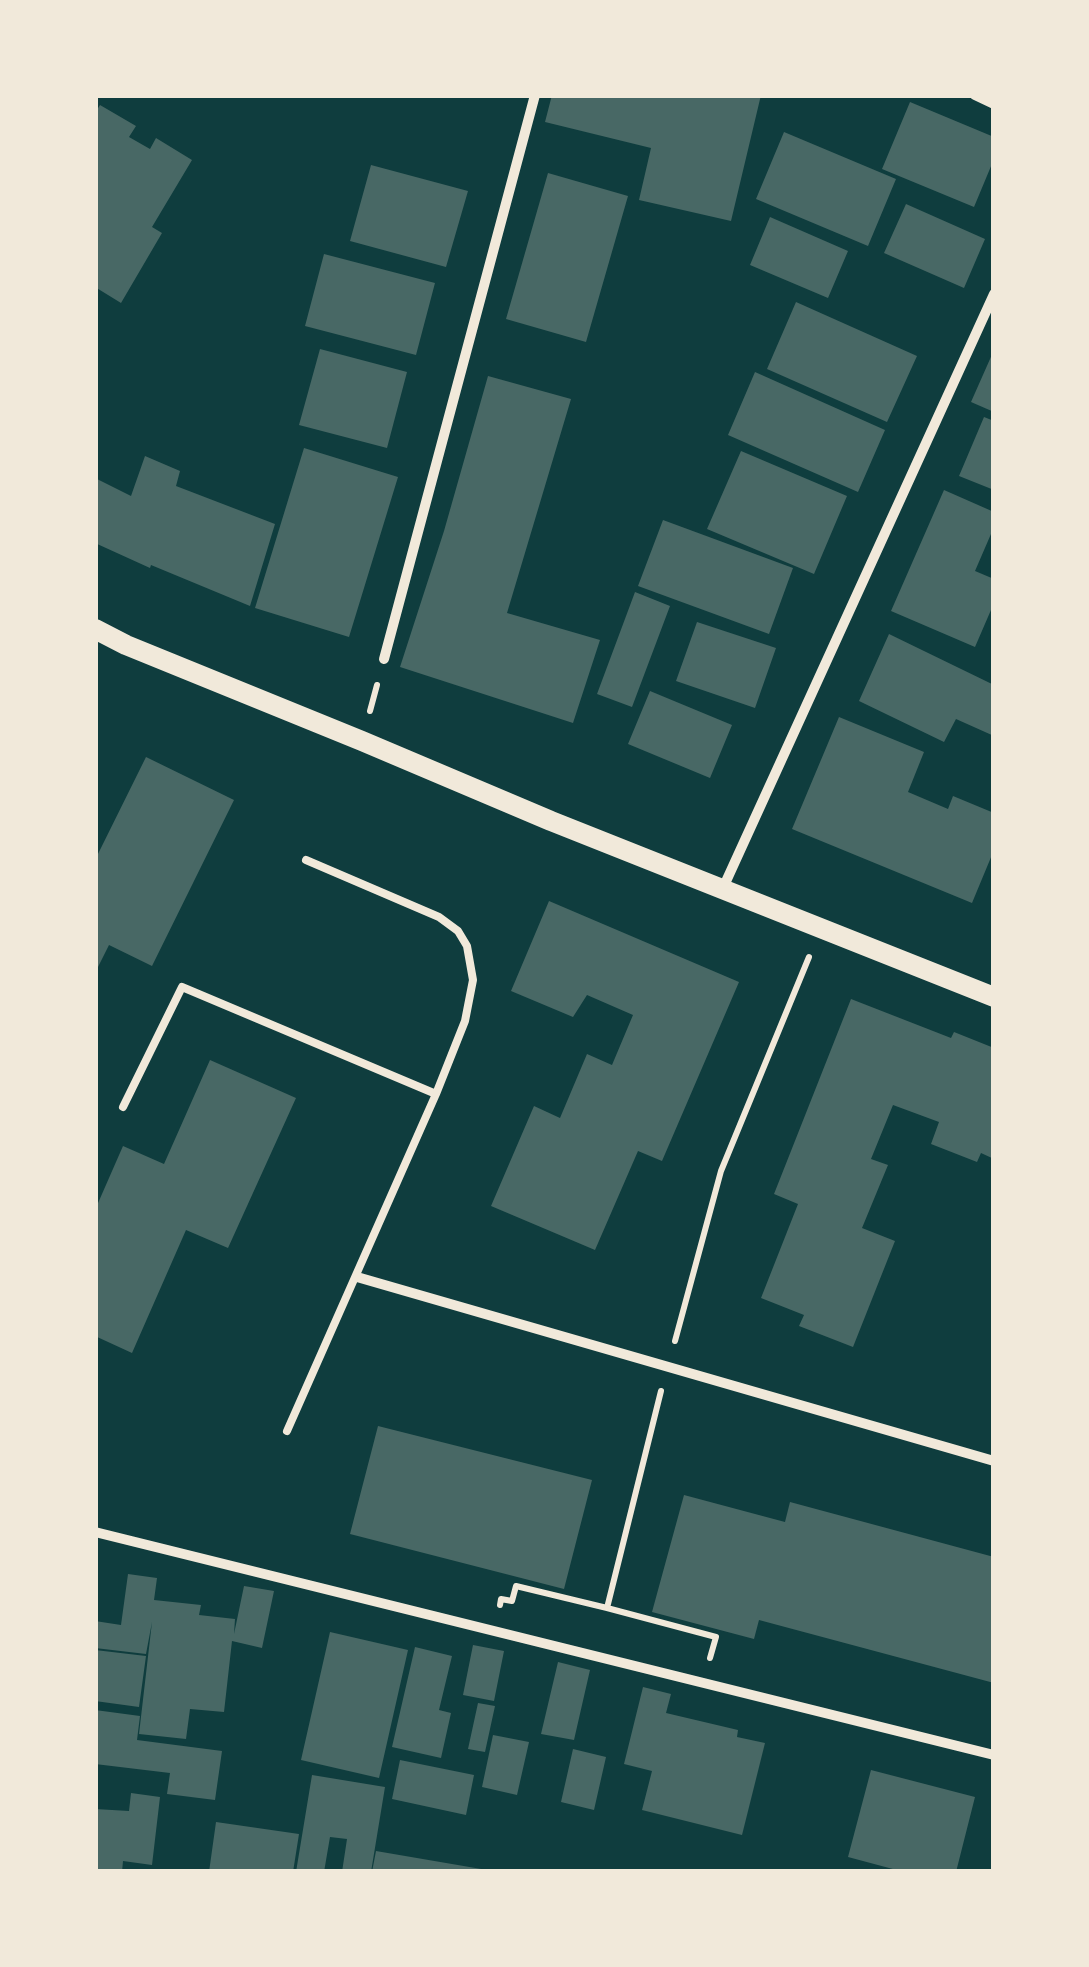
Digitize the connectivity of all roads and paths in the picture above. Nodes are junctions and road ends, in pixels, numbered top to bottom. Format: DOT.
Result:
graph roads {
  1 [pos="535,95"];
  2 [pos="976,95"];
  3 [pos="994,104"];
  4 [pos="994,294"];
  5 [pos="95,629"];
  6 [pos="384,659"];
  7 [pos="362,741"];
  8 [pos="306,860"];
  9 [pos="723,888"];
  10 [pos="994,997"];
  11 [pos="792,998"];
  12 [pos="436,1094"];
  13 [pos="122,1107"];
  14 [pos="357,1277"];
  15 [pos="667,1367"];
  16 [pos="286,1431"];
  17 [pos="994,1462"];
  18 [pos="95,1532"];
  19 [pos="501,1599"];
  20 [pos="607,1608"];
  21 [pos="712,1652"];
  22 [pos="994,1755"];
  1 -- 6 [label="street"];
  2 -- 3 [label="street"];
  4 -- 9 [label="street"];
  5 -- 7 [label="main road"];
  6 -- 7 [label="path"];
  7 -- 9 [label="main road"];
  8 -- 12 [label="lane"];
  9 -- 10 [label="main road"];
  11 -- 15 [label="path"];
  12 -- 13 [label="lane"];
  12 -- 14 [label="lane"];
  14 -- 15 [label="street"];
  14 -- 16 [label="lane"];
  15 -- 17 [label="street"];
  15 -- 20 [label="path"];
  18 -- 22 [label="street"];
  19 -- 20 [label="path"];
  20 -- 21 [label="path"];
}
